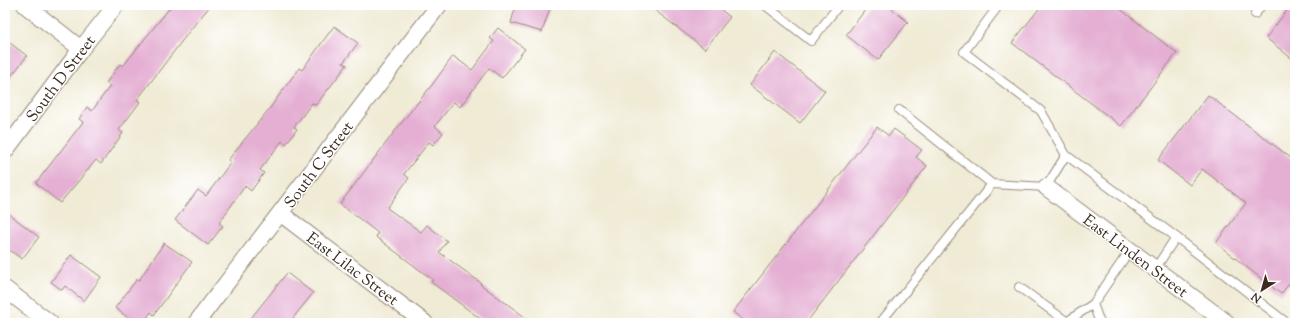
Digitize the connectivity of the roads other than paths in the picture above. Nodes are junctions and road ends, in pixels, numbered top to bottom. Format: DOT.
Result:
graph roads {
  1 [pos="25,5"];
  2 [pos="116,5"];
  3 [pos="439,5"];
  4 [pos="765,5"];
  5 [pos="839,5"];
  6 [pos="999,5"];
  7 [pos="1262,5"];
  8 [pos="1255,14"];
  9 [pos="81,49"];
  10 [pos="899,110"];
  11 [pos="5,152"];
  12 [pos="1066,155"];
  13 [pos="992,184"];
  14 [pos="1046,187"];
  15 [pos="280,213"];
  16 [pos="1176,237"];
  17 [pos="1130,250"];
  18 [pos="1155,269"];
  19 [pos="1019,287"];
  20 [pos="5,289"];
  21 [pos="1094,304"];
  22 [pos="1066,322"];
  23 [pos="50,323"];
  24 [pos="196,323"];
  25 [pos="425,323"];
  26 [pos="880,323"];
  27 [pos="1100,323"];
  28 [pos="1227,323"];
  29 [pos="1287,323"];
  1 -- 9 [label="street"];
  2 -- 9 [label="street, South D Street"];
  3 -- 15 [label="street, South C Street"];
  4 -- 5 [label="lane"];
  6 -- 12 [label="lane"];
  7 -- 8 [label="lane"];
  9 -- 11 [label="street, South D Street"];
  10 -- 13 [label="lane"];
  12 -- 14 [label="lane"];
  12 -- 16 [label="lane"];
  13 -- 14 [label="lane"];
  13 -- 26 [label="lane"];
  14 -- 17 [label="street, East Linden Street"];
  15 -- 24 [label="street, South C Street"];
  15 -- 25 [label="street, East Lilac Street"];
  16 -- 18 [label="lane"];
  16 -- 29 [label="lane"];
  17 -- 18 [label="street, East Linden Street"];
  17 -- 21 [label="lane"];
  18 -- 28 [label="street, East Linden Street"];
  19 -- 22 [label="lane"];
  20 -- 23 [label="street"];
  21 -- 22 [label="lane"];
  21 -- 27 [label="lane"];
}
